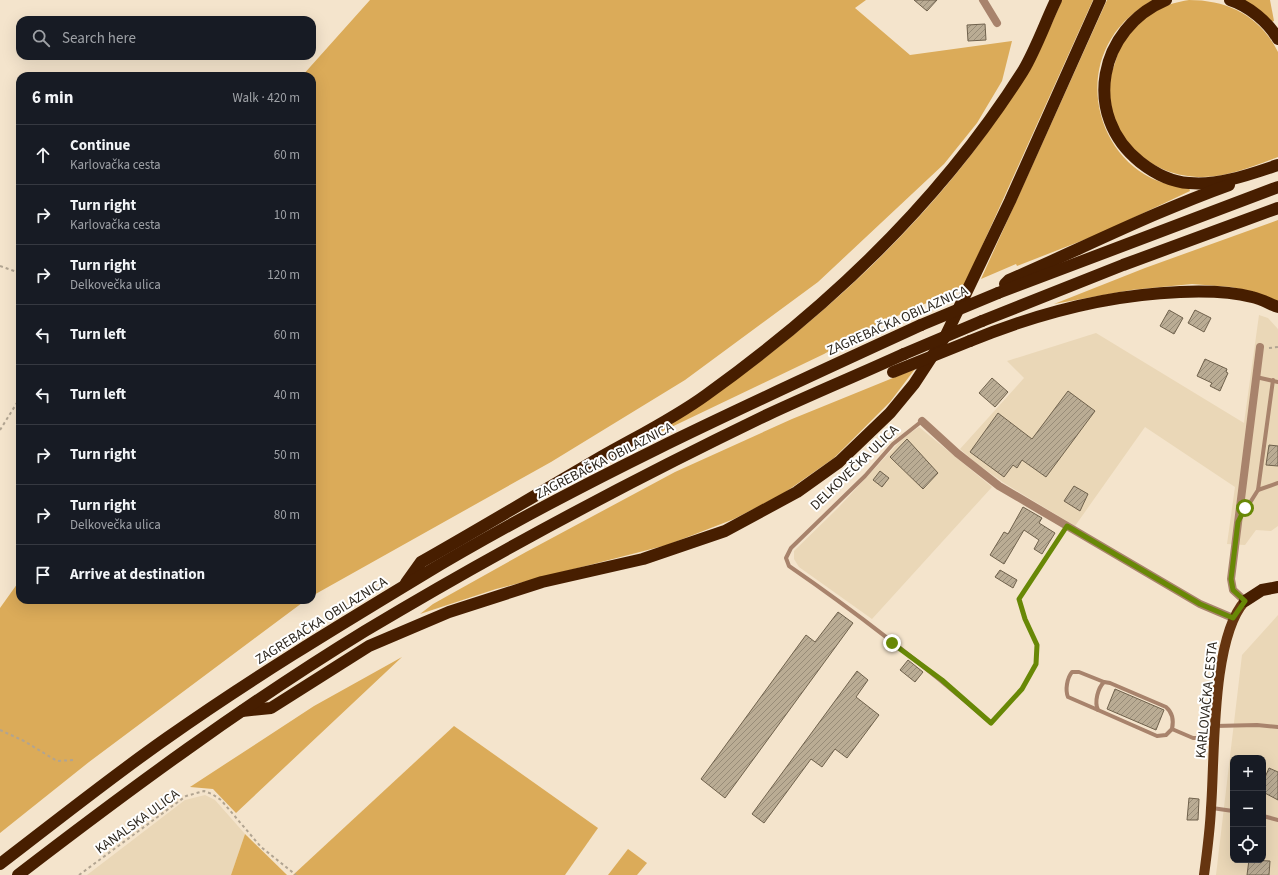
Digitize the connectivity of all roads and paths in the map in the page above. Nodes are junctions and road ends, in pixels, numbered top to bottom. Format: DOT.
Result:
graph roads {
  1 [pos="983,0"];
  2 [pos="1056,0"];
  3 [pos="1100,0"];
  4 [pos="1166,0"];
  5 [pos="1230,0"];
  6 [pos="997,23"];
  7 [pos="1278,39"];
  8 [pos="1275,166"];
  9 [pos="1248,175"];
  10 [pos="1277,187"];
  11 [pos="1278,208"];
  12 [pos="0,266"];
  13 [pos="16,272"];
  14 [pos="998,293"];
  15 [pos="1278,307"];
  16 [pos="1260,347"];
  17 [pos="862,373"];
  18 [pos="1256,377"];
  19 [pos="1276,381"];
  20 [pos="16,404"];
  21 [pos="922,421"];
  22 [pos="0,430"];
  23 [pos="1278,483"];
  24 [pos="1258,490"];
  25 [pos="1238,522"];
  26 [pos="1067,526"];
  27 [pos="1278,586"];
  28 [pos="403,588"];
  29 [pos="1245,601"];
  30 [pos="1233,618"];
  31 [pos="1104,682"];
  32 [pos="1098,710"];
  33 [pos="242,711"];
  34 [pos="991,723"];
  35 [pos="1215,726"];
  36 [pos="1278,727"];
  37 [pos="1172,729"];
  38 [pos="0,730"];
  39 [pos="1214,738"];
  40 [pos="75,760"];
  41 [pos="1212,808"];
  42 [pos="1230,811"];
  43 [pos="1266,817"];
  44 [pos="1278,820"];
  45 [pos="0,864"];
  46 [pos="18,875"];
  47 [pos="79,875"];
  48 [pos="296,875"];
  49 [pos="1204,875"];
  1 -- 6 [label="street"];
  2 -- 28 [label="highway"];
  3 -- 33 [label="highway"];
  4 -- 9 [label="highway"];
  5 -- 7 [label="highway"];
  8 -- 9 [label="highway"];
  9 -- 14 [label="highway"];
  10 -- 14 [label="highway, ZAGREBAČKA OBILAZNICA"];
  11 -- 17 [label="highway, bridge"];
  12 -- 13 [label="path"];
  14 -- 28 [label="highway, ZAGREBAČKA OBILAZNICA, bridge"];
  15 -- 17 [label="highway, bridge"];
  16 -- 18 [label="street"];
  17 -- 33 [label="highway"];
  18 -- 19 [label="lane"];
  18 -- 25 [label="street"];
  19 -- 24 [label="lane"];
  20 -- 22 [label="path"];
  21 -- 26 [label="street, DELKOVEČKA ULICA"];
  21 -- 34 [label="lane, DELKOVEČKA ULICA"];
  23 -- 24 [label="lane"];
  24 -- 25 [label="lane"];
  25 -- 29 [label="street"];
  26 -- 30 [label="street, DELKOVEČKA ULICA"];
  26 -- 34 [label="path"];
  27 -- 29 [label="highway"];
  28 -- 45 [label="highway, ZAGREBAČKA OBILAZNICA"];
  29 -- 30 [label="main road, KARLOVAČKA CESTA"];
  30 -- 35 [label="main road, KARLOVAČKA CESTA"];
  31 -- 32 [label="lane"];
  31 -- 32 [label="lane"];
  31 -- 37 [label="lane"];
  32 -- 37 [label="lane"];
  33 -- 46 [label="highway"];
  35 -- 36 [label="lane"];
  35 -- 39 [label="main road, KARLOVAČKA CESTA"];
  37 -- 39 [label="lane"];
  38 -- 40 [label="path"];
  39 -- 41 [label="main road, KARLOVAČKA CESTA"];
  41 -- 42 [label="lane"];
  41 -- 49 [label="main road, KARLOVAČKA CESTA"];
  43 -- 44 [label="lane"];
  47 -- 48 [label="path, KANALSKA ULICA"];
}
